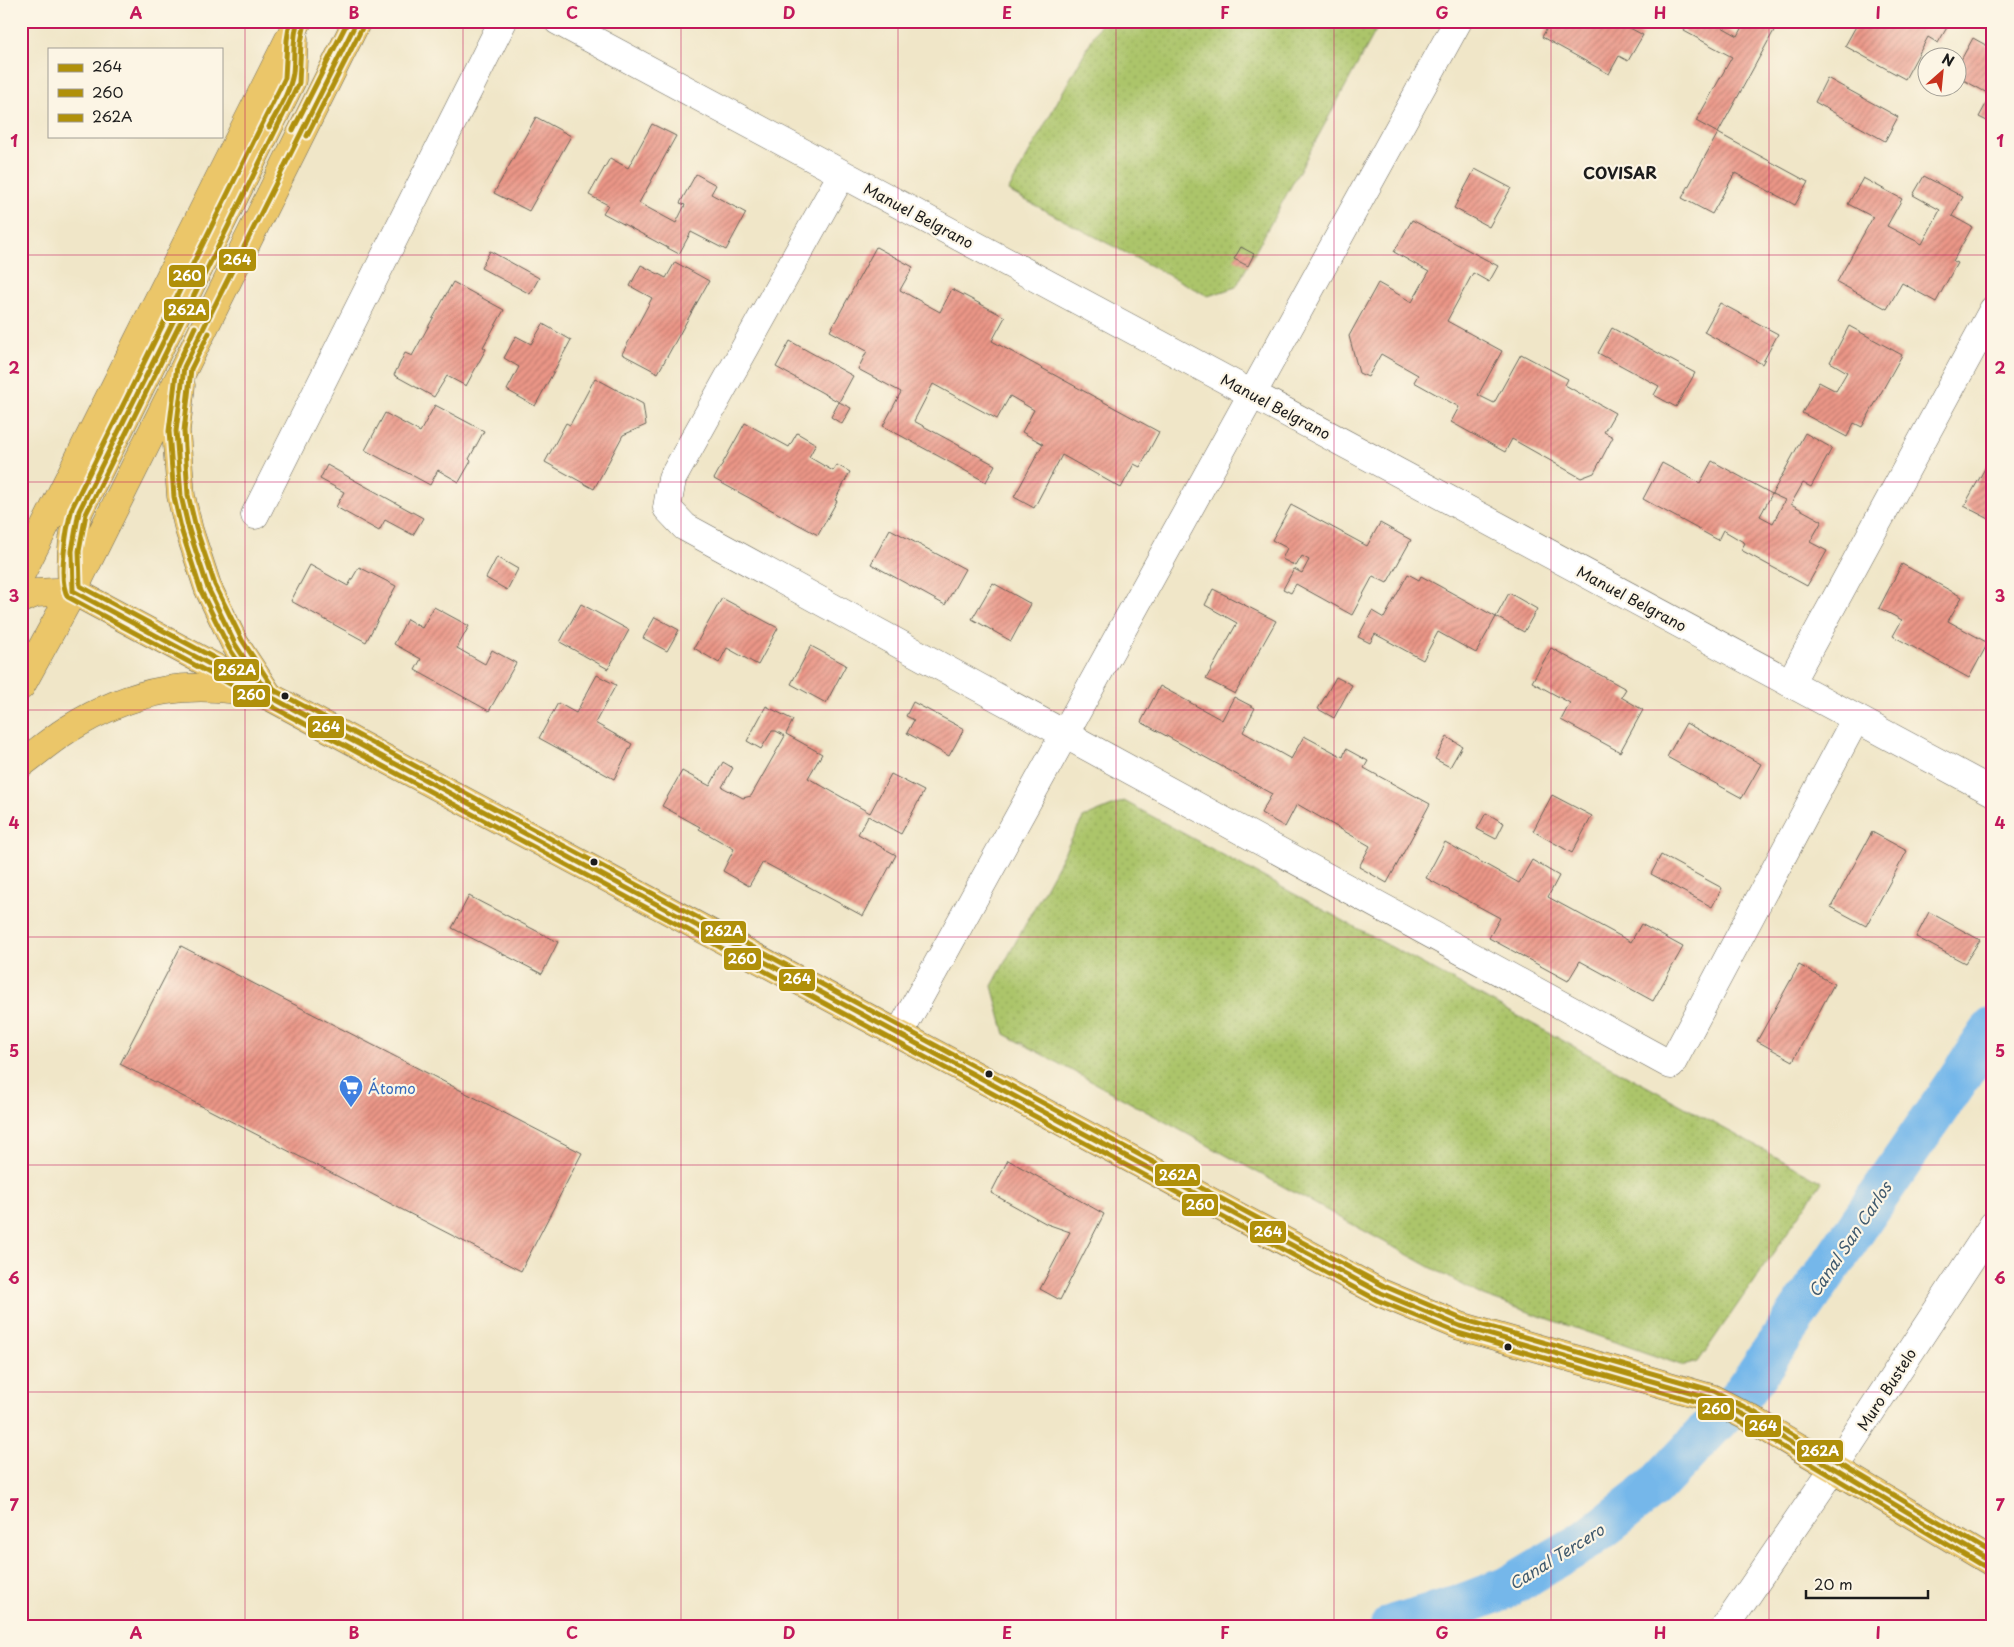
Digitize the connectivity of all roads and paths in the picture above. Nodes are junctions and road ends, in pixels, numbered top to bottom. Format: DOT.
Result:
graph roads {
  1 [pos="356,21"];
  2 [pos="503,21"];
  3 [pos="558,21"];
  4 [pos="1458,21"];
  5 [pos="296,25"];
  6 [pos="842,174"];
  7 [pos="1993,310"];
  8 [pos="184,367"];
  9 [pos="1252,394"];
  10 [pos="255,515"];
  11 [pos="21,574"];
  12 [pos="73,591"];
  13 [pos="21,599"];
  14 [pos="1790,683"];
  15 [pos="21,686"];
  16 [pos="268,696"];
  17 [pos="1856,718"];
  18 [pos="1064,734"];
  19 [pos="21,764"];
  20 [pos="1993,792"];
  21 [pos="899,1034"];
  22 [pos="1993,1226"];
  23 [pos="1834,1468"];
  24 [pos="1993,1564"];
  25 [pos="1726,1626"];
  1 -- 8 [label="main road"];
  2 -- 10 [label="street"];
  3 -- 6 [label="street, Manuel Belgrano"];
  4 -- 9 [label="street"];
  5 -- 11 [label="main road"];
  5 -- 12 [label="main road"];
  6 -- 9 [label="street, Manuel Belgrano"];
  6 -- 18 [label="street"];
  7 -- 14 [label="street"];
  8 -- 12 [label="main road"];
  8 -- 16 [label="main road"];
  9 -- 14 [label="street, Manuel Belgrano"];
  9 -- 18 [label="street"];
  12 -- 13 [label="main road"];
  12 -- 15 [label="main road"];
  12 -- 16 [label="main road"];
  14 -- 17 [label="street, Manuel Belgrano"];
  16 -- 19 [label="main road"];
  16 -- 21 [label="main road"];
  17 -- 18 [label="street"];
  17 -- 20 [label="street, Manuel Belgrano"];
  18 -- 21 [label="street"];
  21 -- 23 [label="main road"];
  22 -- 23 [label="street, Muro Bustelo"];
  23 -- 24 [label="main road"];
  23 -- 25 [label="street, Muro Bustelo"];
}
